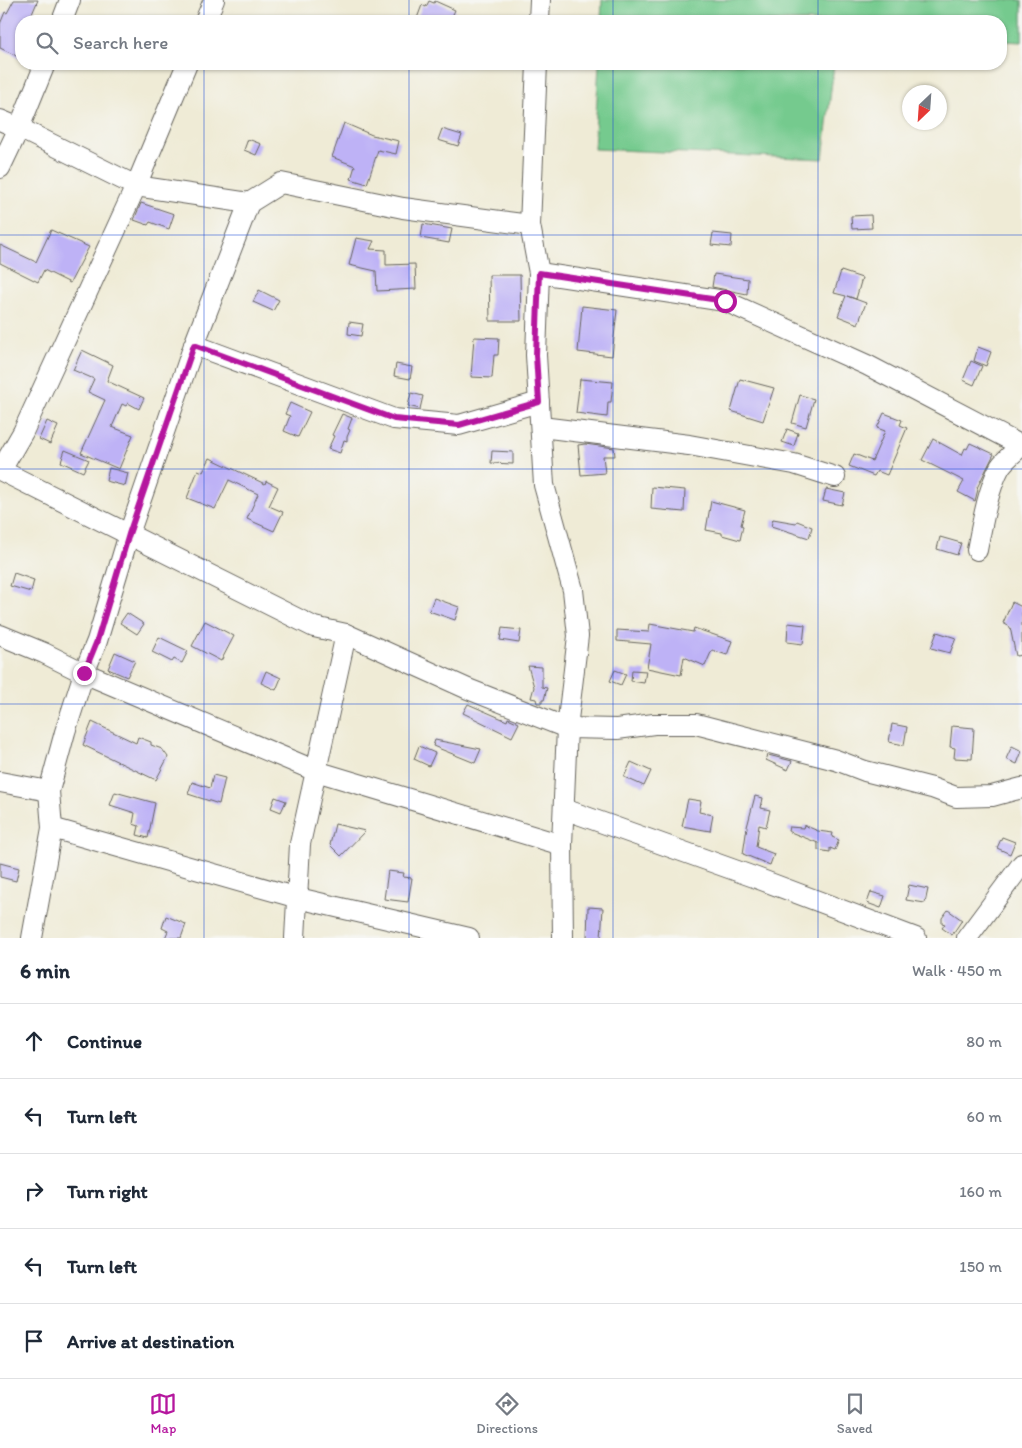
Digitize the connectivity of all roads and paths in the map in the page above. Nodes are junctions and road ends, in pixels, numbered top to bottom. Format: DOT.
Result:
graph roads {
  1 [pos="70,0"];
  2 [pos="214,0"];
  3 [pos="540,0"];
  4 [pos="64,15"];
  5 [pos="208,15"];
  6 [pos="539,15"];
  7 [pos="43,70"];
  8 [pos="184,70"];
  9 [pos="537,70"];
  10 [pos="0,120"];
  11 [pos="19,128"];
  12 [pos="0,168"];
  13 [pos="136,186"];
  14 [pos="250,203"];
  15 [pos="530,225"];
  16 [pos="539,273"];
  17 [pos="194,345"];
  18 [pos="539,402"];
  19 [pos="541,428"];
  20 [pos="1022,446"];
  21 [pos="0,470"];
  22 [pos="835,477"];
  23 [pos="129,534"];
  24 [pos="977,550"];
  25 [pos="346,634"];
  26 [pos="0,635"];
  27 [pos="84,673"];
  28 [pos="567,728"];
  29 [pos="316,771"];
  30 [pos="0,782"];
  31 [pos="1022,788"];
  32 [pos="49,791"];
  33 [pos="564,809"];
  34 [pos="52,828"];
  35 [pos="562,845"];
  36 [pos="1022,864"];
  37 [pos="298,898"];
  38 [pos="32,938"];
  39 [pos="295,938"];
  40 [pos="469,938"];
  41 [pos="562,938"];
  42 [pos="916,938"];
  43 [pos="967,938"];
  1 -- 4 [label="street"];
  2 -- 5 [label="street"];
  3 -- 6 [label="street"];
  7 -- 11 [label="street"];
  8 -- 13 [label="street"];
  9 -- 15 [label="street"];
  10 -- 11 [label="street"];
  11 -- 12 [label="street"];
  11 -- 13 [label="street"];
  13 -- 14 [label="street"];
  13 -- 21 [label="street"];
  14 -- 15 [label="street"];
  14 -- 17 [label="street"];
  15 -- 16 [label="street"];
  16 -- 18 [label="street"];
  16 -- 20 [label="street"];
  17 -- 18 [label="street"];
  17 -- 23 [label="street"];
  18 -- 19 [label="street"];
  19 -- 22 [label="street"];
  19 -- 28 [label="street"];
  20 -- 24 [label="street"];
  21 -- 23 [label="street"];
  23 -- 25 [label="street"];
  23 -- 27 [label="street"];
  25 -- 28 [label="street"];
  25 -- 29 [label="street"];
  26 -- 27 [label="street"];
  27 -- 29 [label="street"];
  27 -- 32 [label="street"];
  28 -- 31 [label="street"];
  28 -- 33 [label="street"];
  29 -- 35 [label="street"];
  29 -- 37 [label="street"];
  30 -- 32 [label="street"];
  32 -- 34 [label="street"];
  33 -- 35 [label="street"];
  33 -- 42 [label="street"];
  34 -- 37 [label="street"];
  34 -- 38 [label="street"];
  35 -- 41 [label="street"];
  36 -- 43 [label="street"];
  37 -- 39 [label="street"];
  37 -- 40 [label="street"];
}
